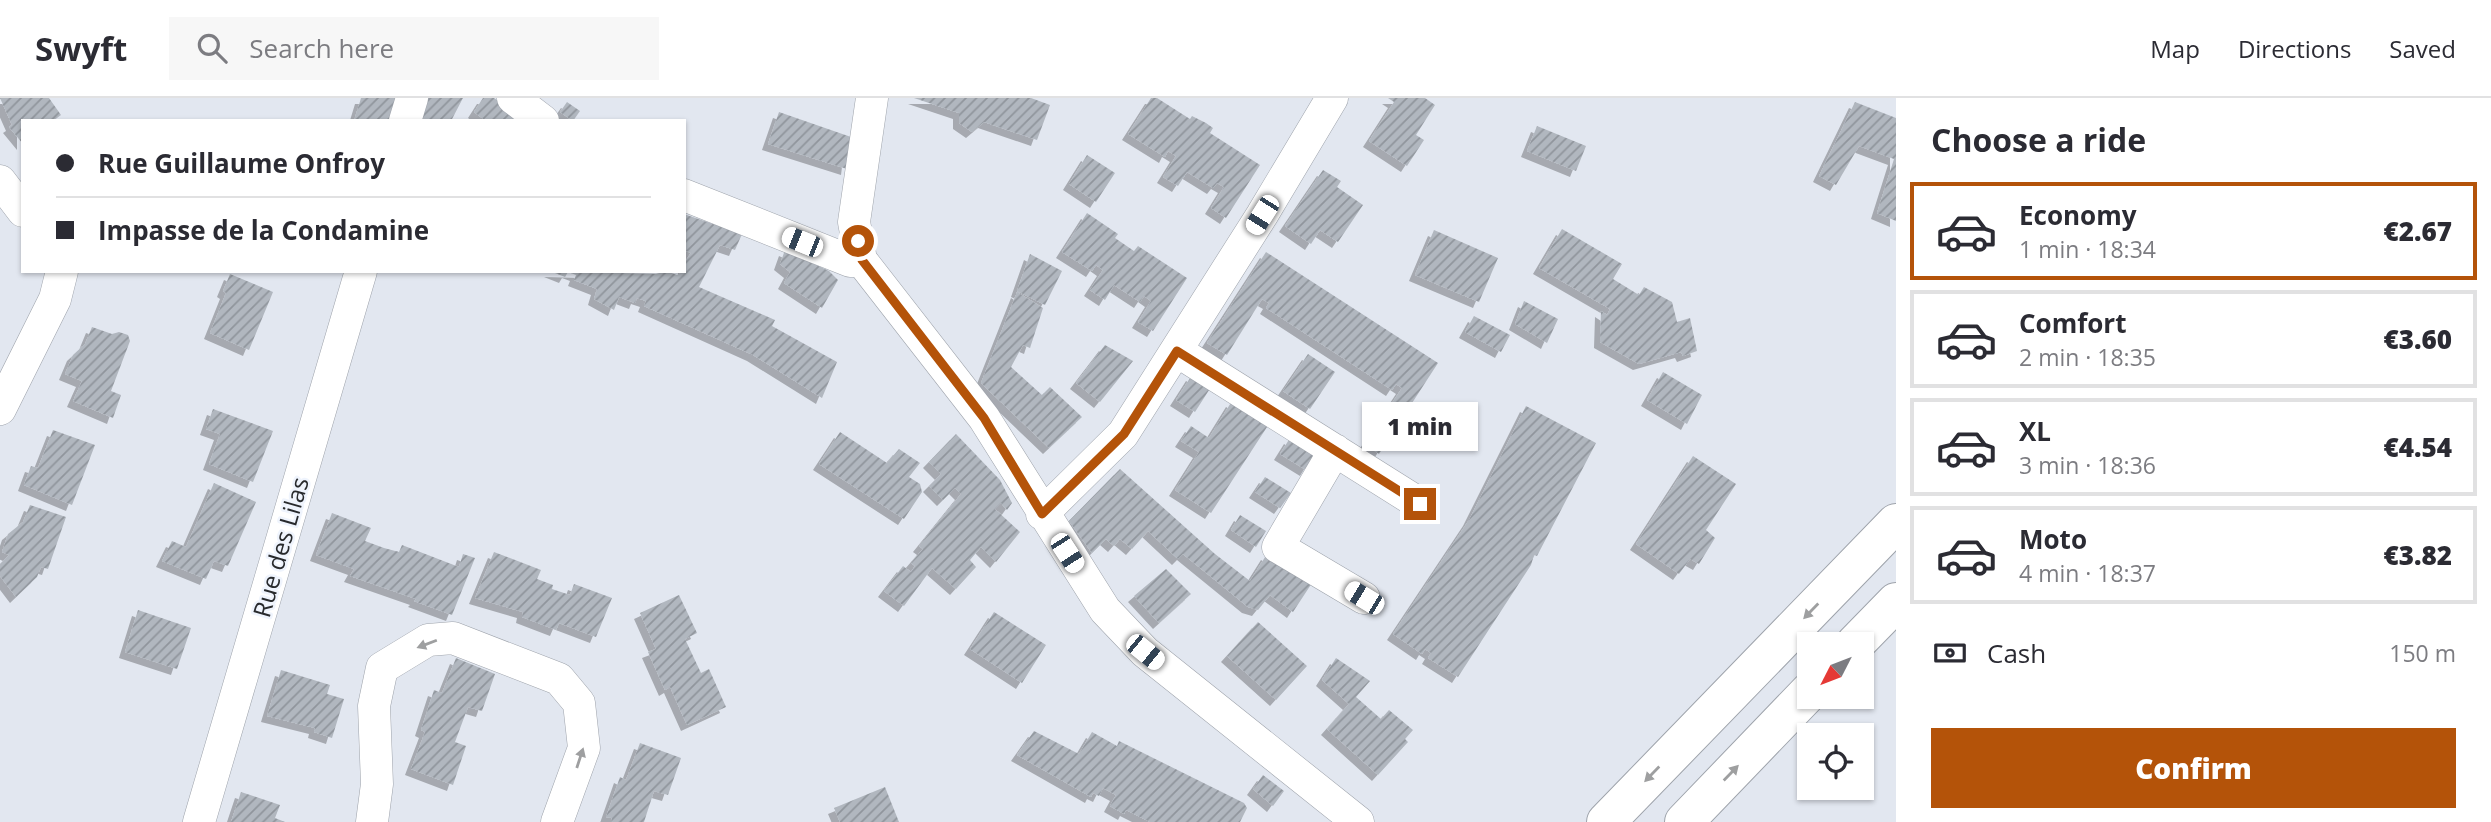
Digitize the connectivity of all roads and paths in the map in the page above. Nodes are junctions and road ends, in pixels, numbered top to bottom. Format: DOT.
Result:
graph roads {
  1 [pos="412,98"];
  2 [pos="513,98"];
  3 [pos="872,98"];
  4 [pos="1332,98"];
  5 [pos="406,119"];
  6 [pos="540,119"];
  7 [pos="0,181"];
  8 [pos="686,196"];
  9 [pos="21,208"];
  10 [pos="862,260"];
  11 [pos="62,273"];
  12 [pos="360,273"];
  13 [pos="1177,351"];
  14 [pos="0,409"];
  15 [pos="1335,450"];
  16 [pos="1420,504"];
  17 [pos="1042,514"];
  18 [pos="1896,523"];
  19 [pos="1364,598"];
  20 [pos="1896,601"];
  21 [pos="1866,632"];
  22 [pos="1797,705"];
  23 [pos="199,822"];
  24 [pos="372,822"];
  25 [pos="557,822"];
  26 [pos="1358,822"];
  27 [pos="1606,822"];
  28 [pos="1684,822"];
  1 -- 5 [label="street"];
  2 -- 6 [label="street"];
  3 -- 10 [label="street"];
  4 -- 13 [label="street"];
  7 -- 9 [label="street"];
  8 -- 10 [label="street"];
  10 -- 17 [label="street"];
  11 -- 14 [label="street"];
  12 -- 23 [label="street, Rue des Lilas"];
  13 -- 15 [label="street"];
  13 -- 17 [label="street"];
  15 -- 16 [label="street"];
  15 -- 19 [label="street"];
  17 -- 26 [label="street"];
  18 -- 27 [label="main road, one-way"];
  20 -- 21 [label="main road"];
  28 -- 22 [label="main road, one-way"];
  25 -- 24 [label="street, one-way"];
}
